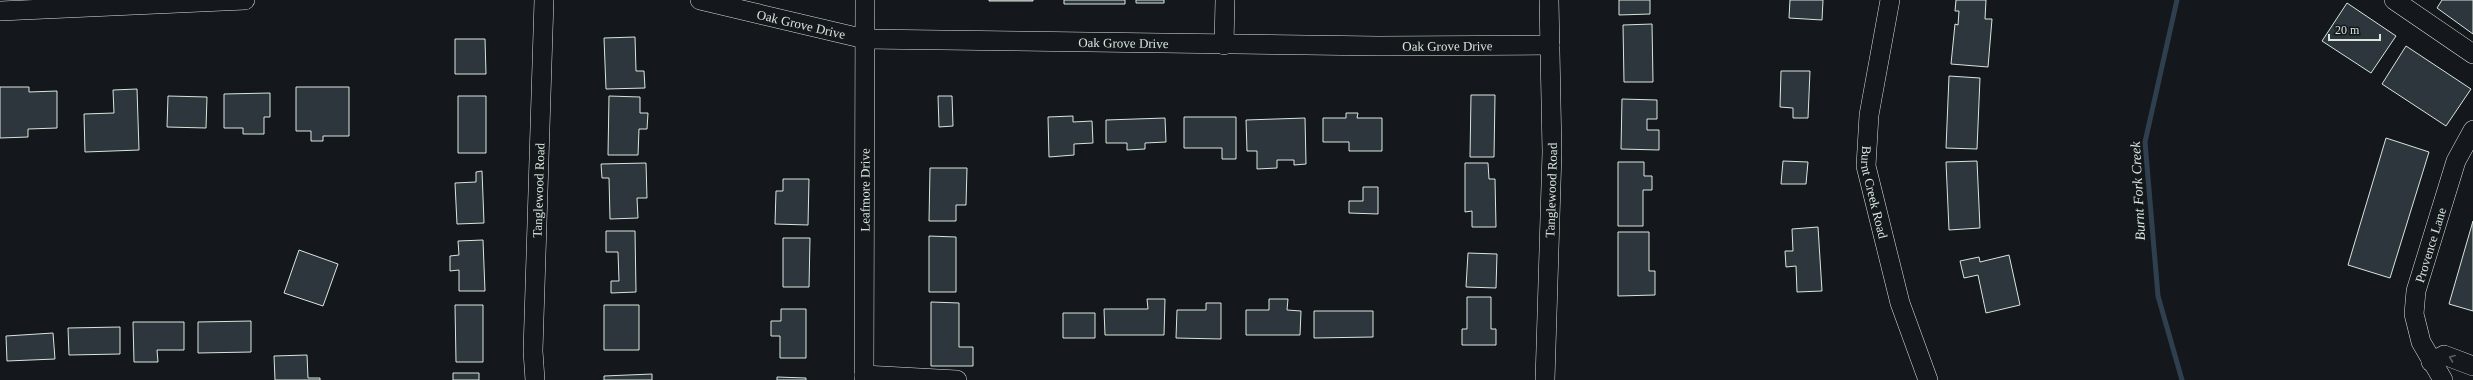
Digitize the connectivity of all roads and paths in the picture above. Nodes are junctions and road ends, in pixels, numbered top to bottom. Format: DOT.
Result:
graph roads {
  1 [pos="245,0"];
  2 [pos="544,0"];
  3 [pos="700,0"];
  4 [pos="866,0"];
  5 [pos="1225,0"];
  6 [pos="1549,0"];
  7 [pos="1890,0"];
  8 [pos="2394,0"];
  9 [pos="222,1"];
  10 [pos="0,11"];
  11 [pos="865,39"];
  12 [pos="1224,45"];
  13 [pos="1550,45"];
  14 [pos="2473,54"];
  15 [pos="2473,130"];
  16 [pos="2431,362"];
  17 [pos="2473,366"];
  18 [pos="864,378"];
  19 [pos="535,380"];
  20 [pos="957,380"];
  21 [pos="1545,380"];
  22 [pos="1928,380"];
  23 [pos="2443,380"];
  1 -- 9 [label="street"];
  2 -- 19 [label="street, Tanglewood Road"];
  3 -- 11 [label="street, Oak Grove Drive"];
  4 -- 11 [label="street, Leafmore Drive"];
  5 -- 12 [label="street"];
  6 -- 13 [label="street, Tanglewood Road"];
  7 -- 22 [label="street, Burnt Creek Road"];
  8 -- 14 [label="street"];
  9 -- 10 [label="street"];
  11 -- 12 [label="street, Oak Grove Drive"];
  11 -- 18 [label="street, Leafmore Drive"];
  12 -- 13 [label="street, Oak Grove Drive"];
  13 -- 21 [label="street, Tanglewood Road"];
  15 -- 16 [label="street, Provence Lane"];
  17 -- 16 [label="street, one-way"];
  16 -- 23 [label="street, Provence Lane"];
  18 -- 20 [label="street"];
}
